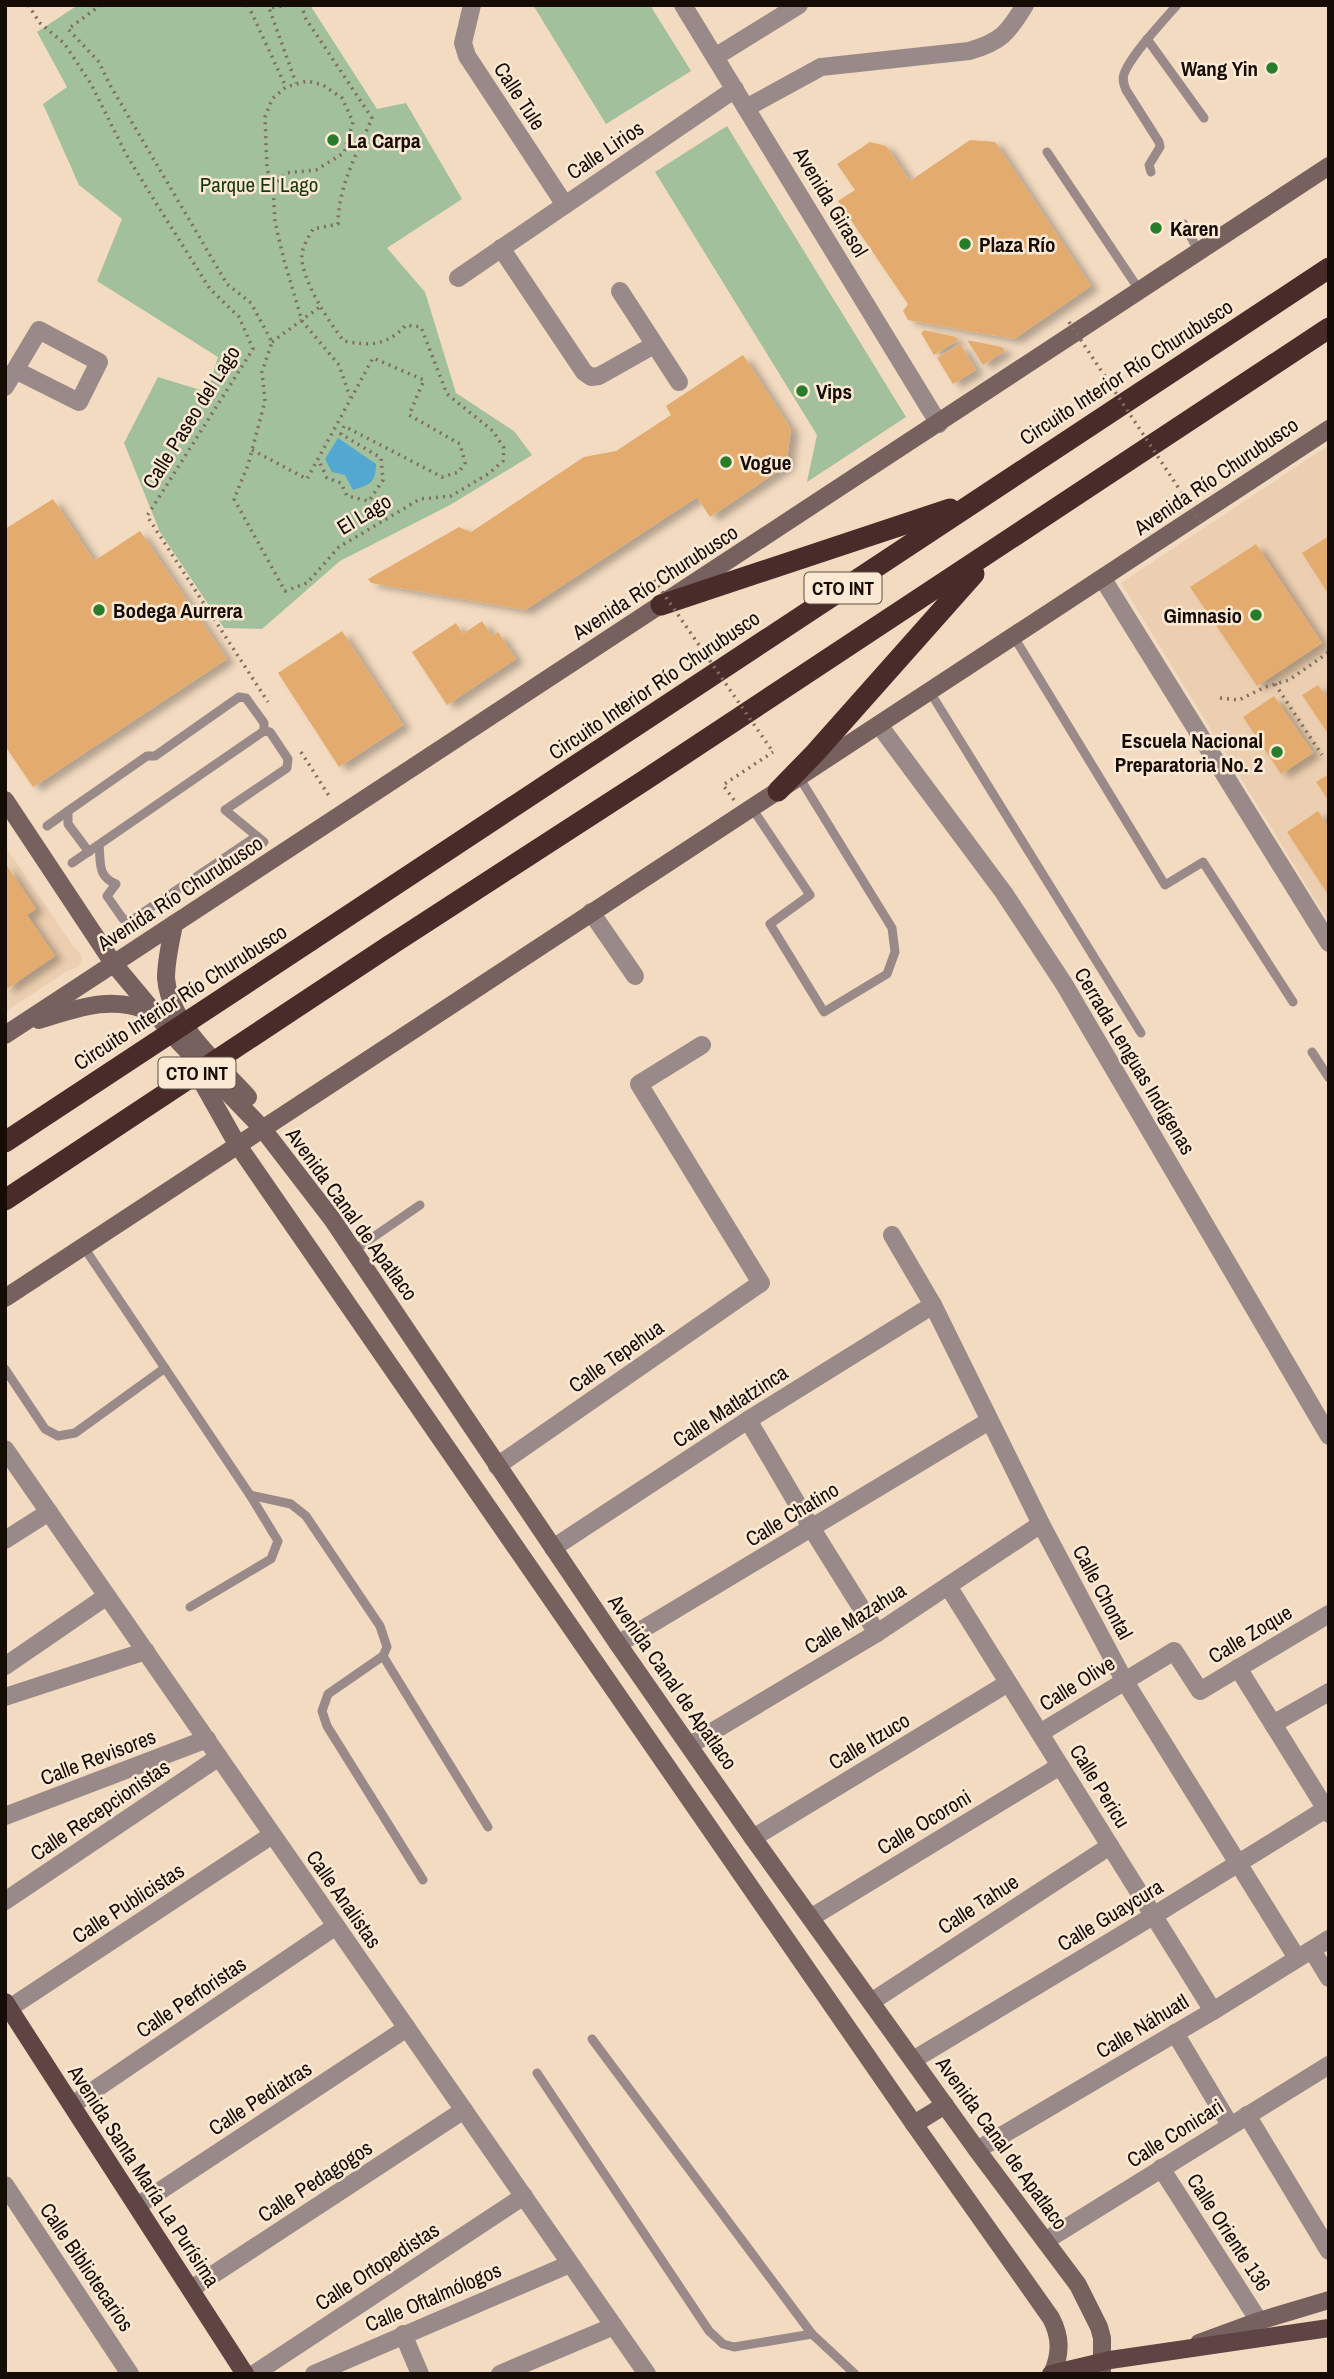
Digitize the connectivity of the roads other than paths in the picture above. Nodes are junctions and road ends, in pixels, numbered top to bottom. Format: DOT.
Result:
graph roads {
  1 [pos="472,5"];
  2 [pos="683,5"];
  3 [pos="799,5"];
  4 [pos="1025,5"];
  5 [pos="1177,5"];
  6 [pos="1147,39"];
  7 [pos="715,57"];
  8 [pos="735,89"];
  9 [pos="746,108"];
  10 [pos="1204,118"];
  11 [pos="1048,152"];
  12 [pos="1329,166"];
  13 [pos="1151,172"];
  14 [pos="565,205"];
  15 [pos="1184,224"];
  16 [pos="501,248"];
  17 [pos="1199,252"];
  18 [pos="1329,268"];
  19 [pos="458,278"];
  20 [pos="620,291"];
  21 [pos="1140,291"];
  22 [pos="1329,328"];
  23 [pos="654,345"];
  24 [pos="15,370"];
  25 [pos="678,382"];
  26 [pos="5,387"];
  27 [pos="939,424"];
  28 [pos="1329,429"];
  29 [pos="976,500"];
  30 [pos="1007,541"];
  31 [pos="1103,579"];
  32 [pos="661,605"];
  33 [pos="1014,637"];
  34 [pos="930,692"];
  35 [pos="878,725"];
  36 [pos="264,731"];
  37 [pos="799,777"];
  38 [pos="778,791"];
  39 [pos="5,800"];
  40 [pos="68,811"];
  41 [pos="747,811"];
  42 [pos="47,826"];
  43 [pos="99,845"];
  44 [pos="89,852"];
  45 [pos="72,863"];
  46 [pos="591,912"];
  47 [pos="174,924"];
  48 [pos="1329,943"];
  49 [pos="113,964"];
  50 [pos="635,976"];
  51 [pos="1293,1002"];
  52 [pos="156,1014"];
  53 [pos="12,1031"];
  54 [pos="1142,1033"];
  55 [pos="179,1041"];
  56 [pos="702,1045"];
  57 [pos="1312,1052"];
  58 [pos="1329,1078"];
  59 [pos="266,1125"];
  60 [pos="5,1142"];
  61 [pos="237,1144"];
  62 [pos="5,1200"];
  63 [pos="421,1205"];
  64 [pos="892,1235"];
  65 [pos="83,1246"];
  66 [pos="353,1251"];
  67 [pos="5,1298"];
  68 [pos="933,1305"];
  69 [pos="165,1368"];
  70 [pos="5,1369"];
  71 [pos="748,1420"];
  72 [pos="989,1421"];
  73 [pos="1329,1436"];
  74 [pos="5,1449"];
  75 [pos="497,1466"];
  76 [pos="250,1495"];
  77 [pos="49,1512"];
  78 [pos="1041,1524"];
  79 [pos="812,1529"];
  80 [pos="5,1540"];
  81 [pos="553,1548"];
  82 [pos="948,1586"];
  83 [pos="107,1596"];
  84 [pos="190,1607"];
  85 [pos="1329,1614"];
  86 [pos="877,1633"];
  87 [pos="618,1644"];
  88 [pos="146,1651"];
  89 [pos="1174,1651"];
  90 [pos="383,1656"];
  91 [pos="5,1666"];
  92 [pos="1238,1668"];
  93 [pos="1124,1680"];
  94 [pos="1008,1683"];
  95 [pos="1329,1692"];
  96 [pos="5,1697"];
  97 [pos="1273,1724"];
  98 [pos="1040,1733"];
  99 [pos="207,1739"];
  100 [pos="690,1745"];
  101 [pos="219,1757"];
  102 [pos="1060,1766"];
  103 [pos="1328,1810"];
  104 [pos="5,1816"];
  105 [pos="488,1827"];
  106 [pos="272,1835"];
  107 [pos="753,1838"];
  108 [pos="1110,1846"];
  109 [pos="1237,1863"];
  110 [pos="423,1880"];
  111 [pos="5,1901"];
  112 [pos="1153,1916"];
  113 [pos="812,1917"];
  114 [pos="336,1926"];
  115 [pos="1329,1939"];
  116 [pos="1304,1954"];
  117 [pos="1329,1978"];
  118 [pos="871,2001"];
  119 [pos="7,2007"];
  120 [pos="1213,2011"];
  121 [pos="407,2028"];
  122 [pos="1175,2033"];
  123 [pos="592,2039"];
  124 [pos="913,2060"];
  125 [pos="1329,2065"];
  126 [pos="537,2073"];
  127 [pos="72,2105"];
  128 [pos="945,2105"];
  129 [pos="464,2110"];
  130 [pos="1247,2115"];
  131 [pos="914,2124"];
  132 [pos="1230,2125"];
  133 [pos="977,2150"];
  134 [pos="1161,2168"];
  135 [pos="5,2185"];
  136 [pos="524,2196"];
  137 [pos="137,2206"];
  138 [pos="1045,2241"];
  139 [pos="1329,2252"];
  140 [pos="570,2264"];
  141 [pos="191,2290"];
  142 [pos="1329,2300"];
  143 [pos="1259,2321"];
  144 [pos="614,2326"];
  145 [pos="1329,2328"];
  146 [pos="403,2334"];
  147 [pos="812,2334"];
  148 [pos="1177,2351"];
  149 [pos="1102,2368"];
  150 [pos="130,2374"];
  151 [pos="245,2374"];
  152 [pos="254,2374"];
  153 [pos="314,2374"];
  154 [pos="420,2374"];
  155 [pos="500,2374"];
  156 [pos="647,2374"];
  157 [pos="855,2374"];
  158 [pos="1052,2374"];
  1 -- 14 [label="street, Calle Tule"];
  2 -- 7 [label="street, Avenida Girasol"];
  3 -- 7 [label="street"];
  4 -- 9 [label="street"];
  5 -- 6 [label="lane"];
  6 -- 10 [label="lane"];
  6 -- 13 [label="lane"];
  7 -- 8 [label="street, Avenida Girasol"];
  8 -- 9 [label="street, Avenida Girasol"];
  8 -- 14 [label="street, Calle Lirios"];
  9 -- 27 [label="street, Avenida Girasol"];
  11 -- 21 [label="lane"];
  12 -- 17 [label="street, Avenida Río Churubusco"];
  14 -- 16 [label="street, Calle Lirios"];
  15 -- 17 [label="lane"];
  16 -- 19 [label="street, Calle Lirios"];
  16 -- 23 [label="street"];
  17 -- 21 [label="street, Avenida Río Churubusco"];
  18 -- 29 [label="highway, Circuito Interior Río Churubusco / CTO INT"];
  20 -- 23 [label="street"];
  21 -- 27 [label="street, Avenida Río Churubusco"];
  22 -- 30 [label="highway, CTO INT"];
  23 -- 25 [label="street"];
  24 -- 24 [label="street"];
  24 -- 26 [label="street"];
  27 -- 32 [label="street, Avenida Río Churubusco"];
  28 -- 31 [label="street, Avenida Río Churubusco"];
  29 -- 32 [label="highway"];
  29 -- 60 [label="highway, Circuito Interior Río Churubusco / CTO INT, bridge"];
  30 -- 38 [label="highway"];
  30 -- 62 [label="highway, CTO INT, bridge"];
  31 -- 33 [label="street, Avenida Río Churubusco"];
  31 -- 48 [label="street"];
  32 -- 47 [label="street, Avenida Río Churubusco"];
  33 -- 34 [label="street, Avenida Río Churubusco"];
  33 -- 51 [label="lane"];
  34 -- 35 [label="street, Avenida Río Churubusco"];
  34 -- 54 [label="lane"];
  35 -- 37 [label="street, Avenida Río Churubusco"];
  35 -- 73 [label="street, Cerrada Lenguas Indígenas"];
  36 -- 40 [label="lane"];
  36 -- 43 [label="lane"];
  36 -- 43 [label="lane"];
  37 -- 38 [label="street, Avenida Río Churubusco"];
  37 -- 41 [label="lane"];
  38 -- 41 [label="street, Avenida Río Churubusco"];
  39 -- 49 [label="street, Avenida Canal de Apatlaco"];
  40 -- 42 [label="lane"];
  40 -- 44 [label="lane"];
  41 -- 46 [label="street, Avenida Río Churubusco"];
  43 -- 44 [label="lane"];
  44 -- 45 [label="lane"];
  46 -- 50 [label="street"];
  46 -- 59 [label="street, Avenida Río Churubusco"];
  47 -- 49 [label="street, Avenida Río Churubusco"];
  47 -- 59 [label="street"];
  49 -- 52 [label="street, Avenida Canal de Apatlaco"];
  49 -- 53 [label="street, Avenida Río Churubusco"];
  52 -- 53 [label="street"];
  52 -- 55 [label="street, Avenida Canal de Apatlaco"];
  55 -- 59 [label="street, Avenida Canal de Apatlaco"];
  55 -- 61 [label="street, Avenida Canal de Apatlaco"];
  56 -- 75 [label="street, Calle Tepehua"];
  57 -- 58 [label="lane"];
  59 -- 61 [label="street, Avenida Río Churubusco"];
  59 -- 66 [label="street, Avenida Canal de Apatlaco"];
  61 -- 65 [label="street, Avenida Río Churubusco"];
  61 -- 131 [label="street, Avenida Canal de Apatlaco"];
  63 -- 66 [label="lane"];
  64 -- 68 [label="street, Calle Chontal"];
  65 -- 67 [label="street, Avenida Río Churubusco"];
  65 -- 69 [label="lane"];
  66 -- 75 [label="street, Avenida Canal de Apatlaco"];
  68 -- 71 [label="street, Calle Matlatzinca"];
  68 -- 72 [label="street, Calle Chontal"];
  69 -- 70 [label="lane"];
  69 -- 76 [label="lane"];
  71 -- 79 [label="street"];
  71 -- 81 [label="street, Calle Matlatzinca"];
  72 -- 78 [label="street, Calle Chontal"];
  72 -- 79 [label="street, Calle Chatino"];
  74 -- 77 [label="street, Calle Analistas"];
  75 -- 81 [label="street, Avenida Canal de Apatlaco"];
  76 -- 84 [label="lane"];
  76 -- 90 [label="lane"];
  77 -- 80 [label="street"];
  77 -- 83 [label="street, Calle Analistas"];
  78 -- 82 [label="street, Calle Mazahua"];
  78 -- 93 [label="street, Calle Chontal"];
  79 -- 86 [label="street"];
  79 -- 87 [label="street, Calle Chatino"];
  81 -- 87 [label="street, Avenida Canal de Apatlaco"];
  82 -- 86 [label="street, Calle Mazahua"];
  82 -- 94 [label="street, Calle Pericu"];
  83 -- 88 [label="street, Calle Analistas"];
  83 -- 91 [label="street"];
  85 -- 92 [label="street, Calle Zoque"];
  86 -- 100 [label="street, Calle Mazahua"];
  87 -- 100 [label="street, Avenida Canal de Apatlaco"];
  88 -- 96 [label="street"];
  88 -- 99 [label="street, Calle Analistas"];
  89 -- 92 [label="street, Calle Zoque"];
  89 -- 93 [label="street, Calle Olive"];
  90 -- 105 [label="lane"];
  90 -- 110 [label="lane"];
  92 -- 97 [label="street"];
  93 -- 98 [label="street, Calle Olive"];
  93 -- 109 [label="street, Calle Chontal"];
  94 -- 98 [label="street, Calle Pericu"];
  94 -- 107 [label="street, Calle Itzuco"];
  95 -- 97 [label="street"];
  97 -- 103 [label="street"];
  98 -- 102 [label="street, Calle Pericu"];
  99 -- 101 [label="street, Calle Analistas"];
  99 -- 104 [label="street, Calle Revisores"];
  100 -- 107 [label="street, Avenida Canal de Apatlaco"];
  101 -- 106 [label="street, Calle Analistas"];
  101 -- 111 [label="street, Calle Recepcionistas"];
  102 -- 108 [label="street, Calle Pericu"];
  102 -- 113 [label="street, Calle Ocoroni"];
  103 -- 109 [label="street, Calle Guaycura"];
  106 -- 114 [label="street, Calle Analistas"];
  106 -- 119 [label="street, Calle Publicistas"];
  107 -- 113 [label="street, Avenida Canal de Apatlaco"];
  108 -- 112 [label="street, Calle Pericu"];
  108 -- 118 [label="street, Calle Tahue"];
  109 -- 112 [label="street, Calle Guaycura"];
  109 -- 116 [label="street, Calle Chontal"];
  112 -- 120 [label="street, Calle Pericu"];
  112 -- 124 [label="street, Calle Guaycura"];
  113 -- 118 [label="street, Avenida Canal de Apatlaco"];
  114 -- 121 [label="street, Calle Analistas"];
  114 -- 127 [label="street, Calle Perforistas"];
  115 -- 116 [label="street, Calle Náhuatl"];
  116 -- 117 [label="street, Calle Chontal"];
  116 -- 120 [label="street, Calle Náhuatl"];
  118 -- 124 [label="street, Avenida Canal de Apatlaco"];
  119 -- 127 [label="main road, Avenida Santa María La Purísima"];
  120 -- 122 [label="street, Calle Náhuatl"];
  121 -- 129 [label="street, Calle Analistas"];
  121 -- 137 [label="street, Calle Pediatras"];
  122 -- 132 [label="street"];
  122 -- 133 [label="street, Calle Náhuatl"];
  123 -- 147 [label="lane"];
  124 -- 128 [label="street, Avenida Canal de Apatlaco"];
  125 -- 130 [label="street, Calle Conicari"];
  126 -- 147 [label="lane"];
  127 -- 137 [label="main road, Avenida Santa María La Purísima"];
  128 -- 131 [label="street"];
  128 -- 133 [label="street, Avenida Canal de Apatlaco"];
  129 -- 136 [label="street, Calle Analistas"];
  129 -- 141 [label="street, Calle Pedagogos"];
  130 -- 132 [label="street, Calle Conicari"];
  130 -- 139 [label="street"];
  131 -- 158 [label="street, Avenida Canal de Apatlaco"];
  132 -- 134 [label="street, Calle Conicari"];
  133 -- 138 [label="street, Avenida Canal de Apatlaco"];
  134 -- 138 [label="street, Calle Conicari"];
  134 -- 143 [label="street, Calle Oriente 136"];
  135 -- 150 [label="street, Calle Bibliotecarios"];
  136 -- 140 [label="street, Calle Analistas"];
  136 -- 152 [label="street, Calle Ortopedistas"];
  137 -- 141 [label="main road, Avenida Santa María La Purísima"];
  138 -- 149 [label="street, Avenida Canal de Apatlaco"];
  140 -- 144 [label="street, Calle Analistas"];
  140 -- 146 [label="street, Calle Oftalmólogos"];
  141 -- 151 [label="main road, Avenida Santa María La Purísima"];
  142 -- 143 [label="street"];
  143 -- 148 [label="street"];
  144 -- 155 [label="street"];
  144 -- 156 [label="street, Calle Analistas"];
  145 -- 148 [label="main road"];
  146 -- 153 [label="street, Calle Oftalmólogos"];
  146 -- 154 [label="street"];
  147 -- 157 [label="lane"];
  148 -- 149 [label="main road"];
  149 -- 158 [label="main road"];
}
